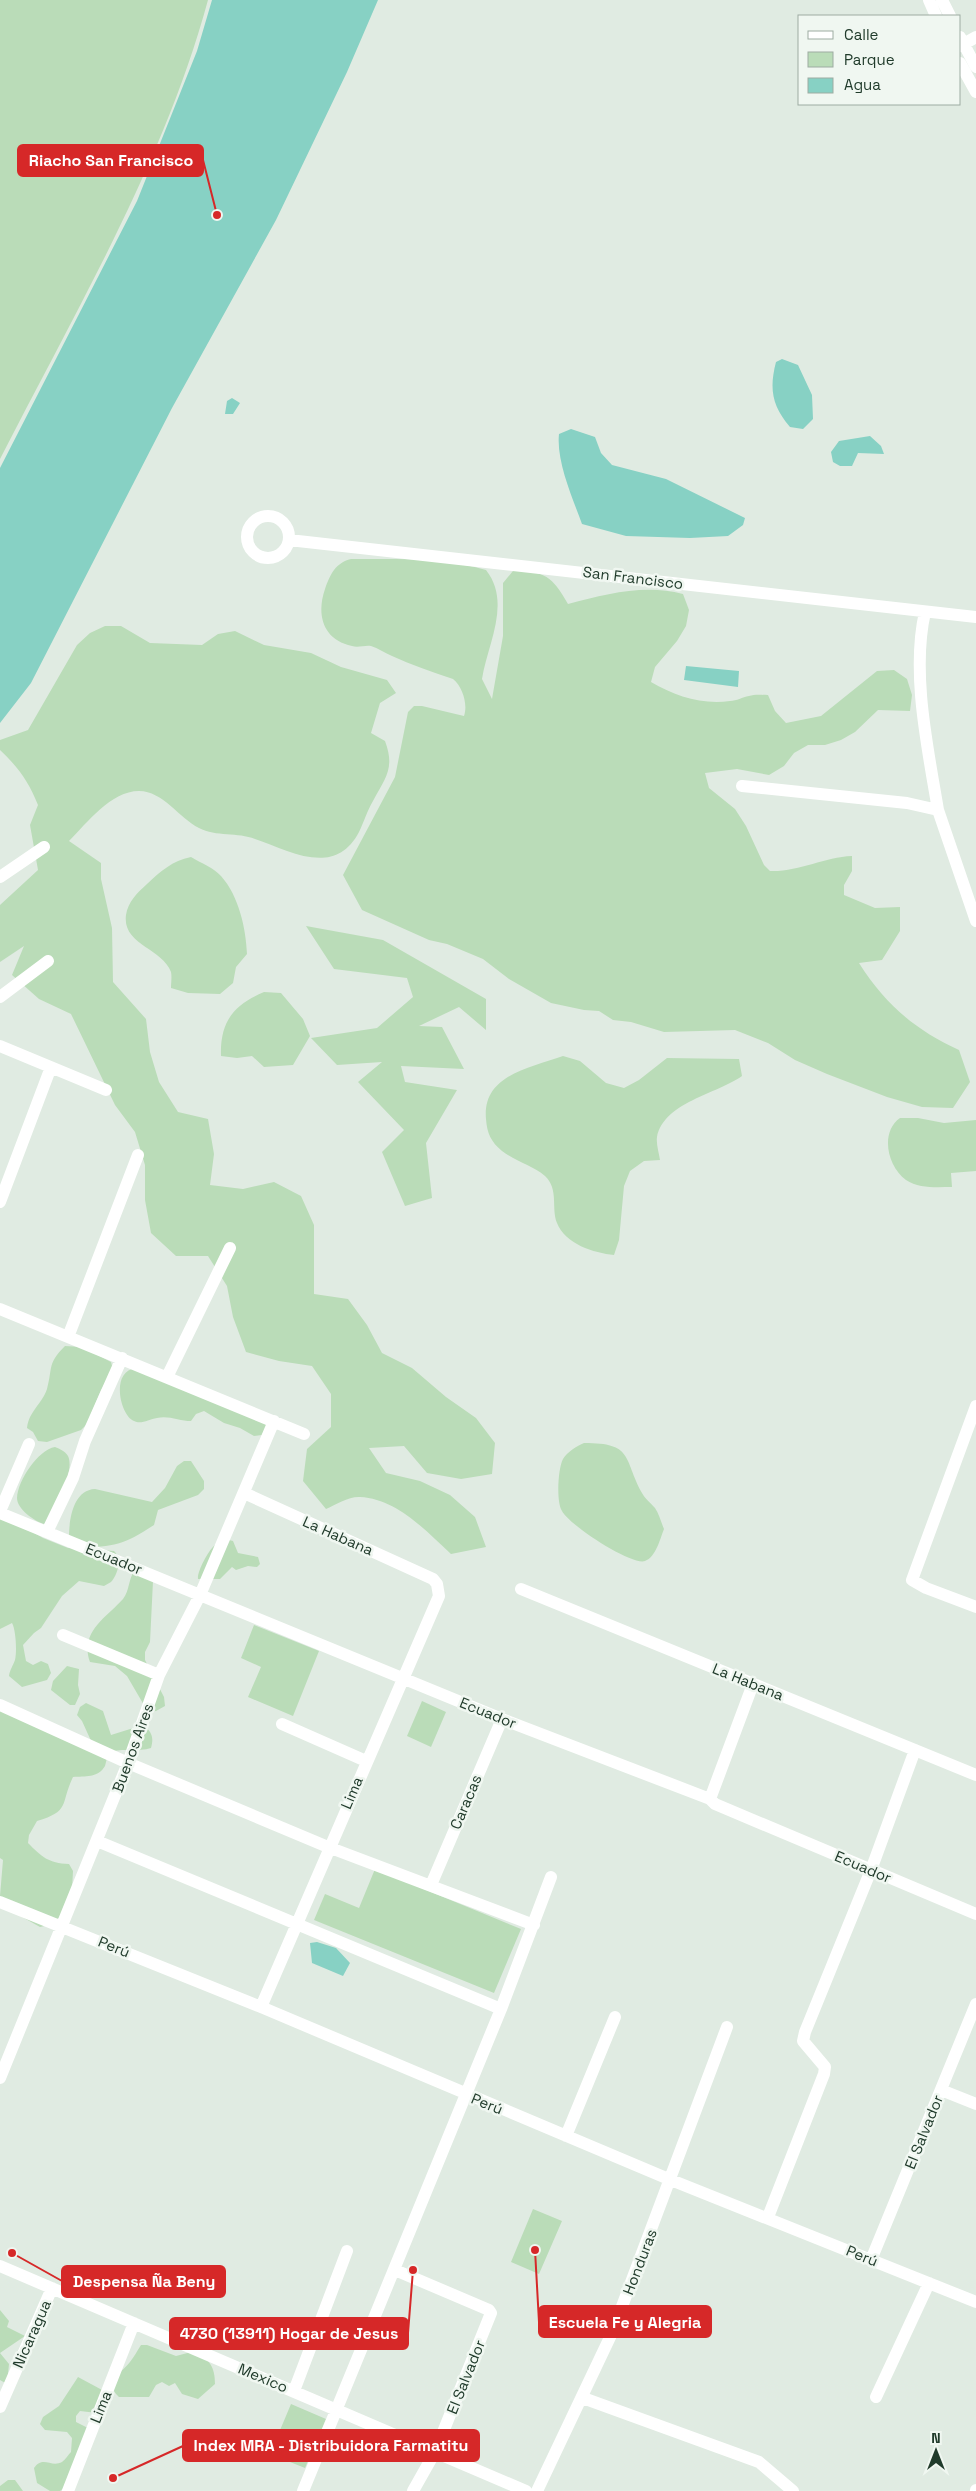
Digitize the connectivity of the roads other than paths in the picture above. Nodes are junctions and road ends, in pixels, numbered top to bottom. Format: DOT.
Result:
graph roads {
  1 [pos="929,0"];
  2 [pos="942,0"];
  3 [pos="936,15"];
  4 [pos="950,15"];
  5 [pos="976,37"];
  6 [pos="961,43"];
  7 [pos="961,64"];
  8 [pos="976,67"];
  9 [pos="976,92"];
  10 [pos="289,540"];
  11 [pos="925,612"];
  12 [pos="976,617"];
  13 [pos="742,786"];
  14 [pos="938,810"];
  15 [pos="44,847"];
  16 [pos="0,877"];
  17 [pos="976,922"];
  18 [pos="48,961"];
  19 [pos="0,997"];
  20 [pos="0,1046"];
  21 [pos="51,1067"];
  22 [pos="106,1090"];
  23 [pos="138,1155"];
  24 [pos="0,1202"];
  25 [pos="230,1248"];
  26 [pos="0,1308"];
  27 [pos="68,1336"];
  28 [pos="122,1358"];
  29 [pos="168,1377"];
  30 [pos="976,1406"];
  31 [pos="274,1421"];
  32 [pos="304,1434"];
  33 [pos="29,1444"];
  34 [pos="244,1493"];
  35 [pos="0,1512"];
  36 [pos="47,1532"];
  37 [pos="433,1579"];
  38 [pos="521,1589"];
  39 [pos="200,1595"];
  40 [pos="976,1607"];
  41 [pos="64,1635"];
  42 [pos="159,1675"];
  43 [pos="402,1677"];
  44 [pos="753,1684"];
  45 [pos="0,1706"];
  46 [pos="502,1719"];
  47 [pos="282,1724"];
  48 [pos="915,1750"];
  49 [pos="366,1762"];
  50 [pos="128,1763"];
  51 [pos="976,1775"];
  52 [pos="710,1799"];
  53 [pos="97,1841"];
  54 [pos="328,1847"];
  55 [pos="871,1870"];
  56 [pos="551,1877"];
  57 [pos="431,1885"];
  58 [pos="0,1902"];
  59 [pos="976,1914"];
  60 [pos="297,1923"];
  61 [pos="534,1925"];
  62 [pos="62,1927"];
  63 [pos="976,2004"];
  64 [pos="261,2007"];
  65 [pos="501,2009"];
  66 [pos="615,2017"];
  67 [pos="727,2027"];
  68 [pos="0,2078"];
  69 [pos="941,2090"];
  70 [pos="466,2095"];
  71 [pos="976,2104"];
  72 [pos="566,2136"];
  73 [pos="671,2180"];
  74 [pos="768,2218"];
  75 [pos="347,2252"];
  76 [pos="872,2260"];
  77 [pos="0,2266"];
  78 [pos="395,2270"];
  79 [pos="929,2283"];
  80 [pos="52,2288"];
  81 [pos="976,2302"];
  82 [pos="134,2323"];
  83 [pos="294,2392"];
  84 [pos="876,2397"];
  85 [pos="583,2398"];
  86 [pos="0,2407"];
  87 [pos="338,2410"];
  88 [pos="436,2452"];
  89 [pos="68,2491"];
  90 [pos="304,2491"];
  91 [pos="413,2491"];
  92 [pos="526,2491"];
  93 [pos="537,2491"];
  94 [pos="793,2491"];
  1 -- 3 [label="street"];
  2 -- 4 [label="street"];
  5 -- 6 [label="street"];
  6 -- 8 [label="street"];
  7 -- 9 [label="street"];
  10 -- 11 [label="street, San Francisco"];
  11 -- 12 [label="street, San Francisco"];
  11 -- 14 [label="street"];
  13 -- 14 [label="street"];
  14 -- 17 [label="street"];
  15 -- 16 [label="street"];
  18 -- 19 [label="street"];
  20 -- 21 [label="street"];
  21 -- 22 [label="street"];
  21 -- 24 [label="street"];
  23 -- 27 [label="street"];
  25 -- 29 [label="street"];
  26 -- 27 [label="street"];
  27 -- 28 [label="street"];
  28 -- 29 [label="street"];
  28 -- 36 [label="street"];
  29 -- 31 [label="street"];
  30 -- 40 [label="street"];
  31 -- 32 [label="street"];
  31 -- 34 [label="street, Buenos Aires"];
  33 -- 35 [label="street"];
  34 -- 37 [label="street, La Habana"];
  34 -- 39 [label="street, Buenos Aires"];
  35 -- 36 [label="street, Ecuador"];
  36 -- 39 [label="street, Ecuador"];
  37 -- 43 [label="street, Lima"];
  38 -- 44 [label="street, La Habana"];
  39 -- 42 [label="street, Buenos Aires"];
  39 -- 43 [label="street, Ecuador"];
  41 -- 42 [label="street"];
  42 -- 50 [label="street, Buenos Aires"];
  43 -- 46 [label="street, Ecuador"];
  43 -- 49 [label="street, Lima"];
  44 -- 48 [label="street, La Habana"];
  44 -- 52 [label="street"];
  45 -- 50 [label="street"];
  46 -- 52 [label="street, Ecuador"];
  46 -- 57 [label="street, Caracas"];
  47 -- 49 [label="street"];
  48 -- 51 [label="street, La Habana"];
  48 -- 55 [label="street"];
  49 -- 54 [label="street, Lima"];
  50 -- 53 [label="street, Buenos Aires"];
  50 -- 54 [label="street"];
  52 -- 55 [label="street, Ecuador"];
  53 -- 60 [label="street"];
  53 -- 62 [label="street, Buenos Aires"];
  54 -- 57 [label="street"];
  54 -- 60 [label="street, Lima"];
  55 -- 59 [label="street, Ecuador"];
  55 -- 74 [label="street"];
  56 -- 61 [label="street"];
  57 -- 61 [label="street"];
  58 -- 62 [label="street, Perú"];
  60 -- 64 [label="street, Lima"];
  60 -- 65 [label="street"];
  61 -- 65 [label="street"];
  62 -- 64 [label="street, Perú"];
  62 -- 68 [label="street, Buenos Aires"];
  63 -- 69 [label="street, El Salvador"];
  64 -- 70 [label="street, Perú"];
  65 -- 70 [label="street"];
  66 -- 72 [label="street"];
  67 -- 73 [label="street, Honduras"];
  69 -- 71 [label="street"];
  69 -- 76 [label="street, El Salvador"];
  70 -- 72 [label="street, Perú"];
  70 -- 78 [label="street"];
  72 -- 73 [label="street, Perú"];
  73 -- 74 [label="street, Perú"];
  73 -- 85 [label="street, Honduras"];
  74 -- 76 [label="street, Perú"];
  75 -- 83 [label="street"];
  76 -- 79 [label="street, Perú"];
  77 -- 80 [label="street, Mexico"];
  78 -- 87 [label="street"];
  78 -- 88 [label="street, El Salvador"];
  79 -- 81 [label="street, Perú"];
  79 -- 84 [label="street"];
  80 -- 82 [label="street, Mexico"];
  80 -- 86 [label="street, Nicaragua"];
  82 -- 83 [label="street, Mexico"];
  82 -- 89 [label="street, Lima"];
  83 -- 87 [label="street, Mexico"];
  85 -- 93 [label="street, Honduras"];
  85 -- 94 [label="street"];
  87 -- 88 [label="street, Mexico"];
  87 -- 90 [label="street"];
  88 -- 91 [label="street, El Salvador"];
  88 -- 92 [label="street, Mexico"];
}
